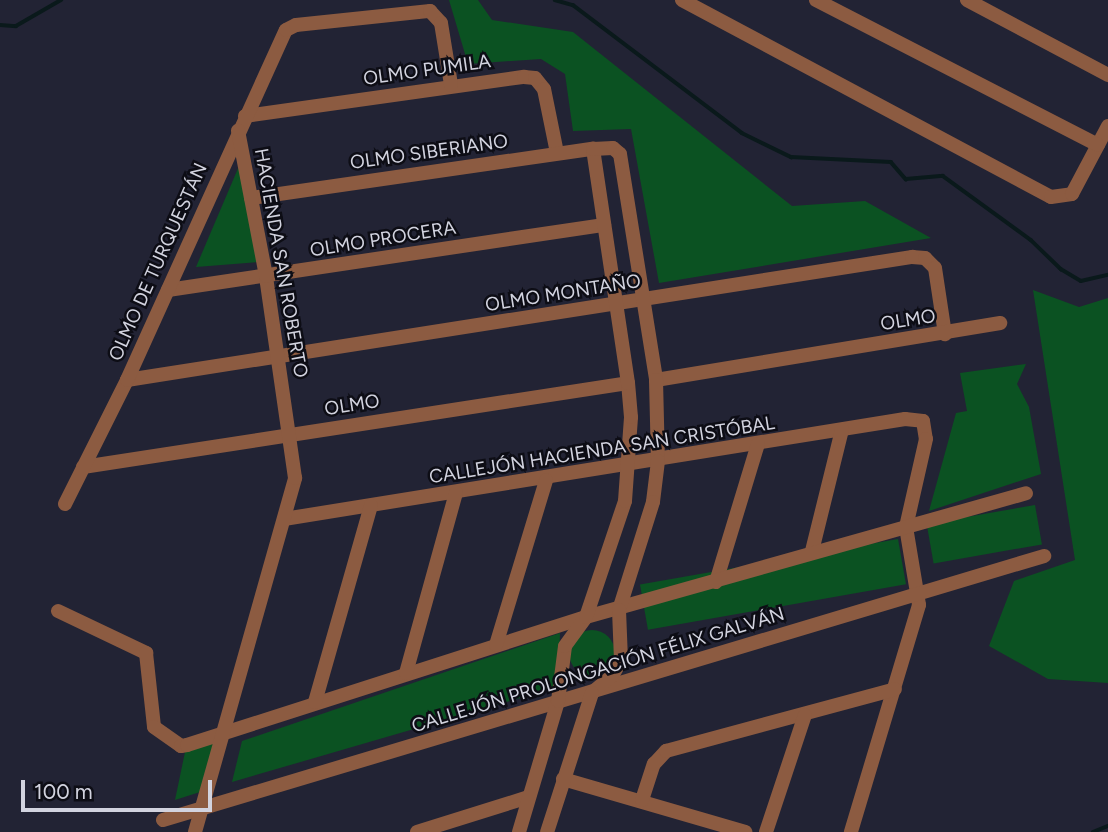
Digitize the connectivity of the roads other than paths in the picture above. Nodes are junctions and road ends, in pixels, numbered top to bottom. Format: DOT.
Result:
graph roads {
  1 [pos="682,0"];
  2 [pos="816,0"];
  3 [pos="967,0"];
  4 [pos="1108,75"];
  5 [pos="451,85"];
  6 [pos="245,116"];
  7 [pos="1108,126"];
  8 [pos="238,131"];
  9 [pos="1098,145"];
  10 [pos="593,149"];
  11 [pos="557,153"];
  12 [pos="251,198"];
  13 [pos="604,225"];
  14 [pos="266,276"];
  15 [pos="167,290"];
  16 [pos="644,300"];
  17 [pos="616,305"];
  18 [pos="1000,323"];
  19 [pos="945,334"];
  20 [pos="278,355"];
  21 [pos="127,380"];
  22 [pos="656,380"];
  23 [pos="628,383"];
  24 [pos="842,430"];
  25 [pos="291,434"];
  26 [pos="758,444"];
  27 [pos="658,461"];
  28 [pos="629,466"];
  29 [pos="83,467"];
  30 [pos="546,480"];
  31 [pos="1026,492"];
  32 [pos="456,493"];
  33 [pos="65,504"];
  34 [pos="371,506"];
  35 [pos="284,519"];
  36 [pos="906,527"];
  37 [pos="813,551"];
  38 [pos="1044,555"];
  39 [pos="716,582"];
  40 [pos="919,593"];
  41 [pos="619,610"];
  42 [pos="58,611"];
  43 [pos="586,617"];
  44 [pos="496,645"];
  45 [pos="406,673"];
  46 [pos="895,689"];
  47 [pos="592,693"];
  48 [pos="558,701"];
  49 [pos="315,702"];
  50 [pos="805,715"];
  51 [pos="224,733"];
  52 [pos="564,779"];
  53 [pos="529,797"];
  54 [pos="642,800"];
  55 [pos="201,809"];
  56 [pos="163,820"];
  57 [pos="436,829"];
  58 [pos="195,832"];
  59 [pos="417,832"];
  60 [pos="519,832"];
  61 [pos="547,832"];
  62 [pos="745,832"];
  63 [pos="766,832"];
  64 [pos="851,832"];
  1 -- 9 [label="street"];
  2 -- 9 [label="street"];
  3 -- 4 [label="street"];
  5 -- 6 [label="street, OLMO PUMILA"];
  5 -- 6 [label="street, OLMO DE TURQUESTÁN"];
  5 -- 11 [label="street, OLMO PUMILA"];
  6 -- 8 [label="street, OLMO DE TURQUESTÁN"];
  7 -- 9 [label="street"];
  8 -- 12 [label="street, HACIENDA SAN ROBERTO"];
  8 -- 15 [label="street, OLMO DE TURQUESTÁN"];
  10 -- 11 [label="street, OLMO SIBERIANO"];
  10 -- 13 [label="street"];
  10 -- 16 [label="street, OLMO SIBERIANO"];
  11 -- 12 [label="street, OLMO SIBERIANO"];
  12 -- 14 [label="street, HACIENDA SAN ROBERTO"];
  13 -- 14 [label="street, OLMO PROCERA"];
  13 -- 17 [label="street"];
  14 -- 15 [label="street, OLMO PROCERA"];
  14 -- 20 [label="street, HACIENDA SAN ROBERTO"];
  15 -- 21 [label="street, OLMO DE TURQUESTÁN"];
  16 -- 17 [label="street, OLMO MONTAÑO"];
  16 -- 19 [label="street, OLMO MONTAÑO"];
  16 -- 22 [label="street"];
  17 -- 20 [label="street, OLMO MONTAÑO"];
  17 -- 23 [label="street"];
  18 -- 19 [label="street, OLMO"];
  19 -- 22 [label="street, OLMO"];
  20 -- 21 [label="street, OLMO MONTAÑO"];
  20 -- 25 [label="street, HACIENDA SAN ROBERTO"];
  21 -- 29 [label="street, OLMO DE TURQUESTÁN"];
  22 -- 27 [label="street"];
  23 -- 25 [label="street, OLMO"];
  23 -- 28 [label="street"];
  24 -- 26 [label="street, CALLEJÓN HACIENDA SAN CRISTÓBAL"];
  24 -- 36 [label="street, CALLEJÓN HACIENDA SAN CRISTÓBAL"];
  24 -- 37 [label="street"];
  25 -- 29 [label="street, OLMO"];
  25 -- 35 [label="street, HACIENDA SAN ROBERTO"];
  26 -- 27 [label="street, CALLEJÓN HACIENDA SAN CRISTÓBAL"];
  26 -- 39 [label="street"];
  27 -- 28 [label="street, CALLEJÓN HACIENDA SAN CRISTÓBAL"];
  27 -- 41 [label="street"];
  28 -- 30 [label="street, CALLEJÓN HACIENDA SAN CRISTÓBAL"];
  28 -- 43 [label="street"];
  29 -- 33 [label="street, OLMO DE TURQUESTÁN"];
  30 -- 32 [label="street, CALLEJÓN HACIENDA SAN CRISTÓBAL"];
  30 -- 44 [label="street"];
  31 -- 36 [label="street"];
  32 -- 34 [label="street, CALLEJÓN HACIENDA SAN CRISTÓBAL"];
  32 -- 45 [label="street"];
  34 -- 35 [label="street, CALLEJÓN HACIENDA SAN CRISTÓBAL"];
  34 -- 49 [label="street"];
  35 -- 51 [label="street, HACIENDA SAN ROBERTO"];
  36 -- 37 [label="street"];
  36 -- 40 [label="street"];
  37 -- 39 [label="street"];
  38 -- 40 [label="street, CALLEJÓN PROLONGACIÓN FÉLIX GALVÁN"];
  39 -- 41 [label="street"];
  40 -- 46 [label="street"];
  40 -- 47 [label="street, CALLEJÓN PROLONGACIÓN FÉLIX GALVÁN"];
  41 -- 43 [label="street"];
  41 -- 47 [label="street"];
  42 -- 51 [label="street"];
  43 -- 44 [label="street"];
  43 -- 48 [label="street"];
  44 -- 45 [label="street"];
  45 -- 49 [label="street"];
  46 -- 50 [label="street"];
  46 -- 64 [label="street"];
  47 -- 48 [label="street, CALLEJÓN PROLONGACIÓN FÉLIX GALVÁN"];
  47 -- 52 [label="street"];
  48 -- 53 [label="street"];
  48 -- 55 [label="street, CALLEJÓN PROLONGACIÓN FÉLIX GALVÁN"];
  49 -- 51 [label="street"];
  50 -- 54 [label="street"];
  50 -- 63 [label="street"];
  51 -- 55 [label="street, HACIENDA SAN ROBERTO"];
  52 -- 54 [label="street"];
  52 -- 61 [label="street"];
  53 -- 57 [label="street"];
  53 -- 60 [label="street"];
  54 -- 62 [label="street"];
  55 -- 56 [label="street, CALLEJÓN PROLONGACIÓN FÉLIX GALVÁN"];
  55 -- 58 [label="street, HACIENDA SAN ROBERTO"];
  57 -- 59 [label="street"];
}
